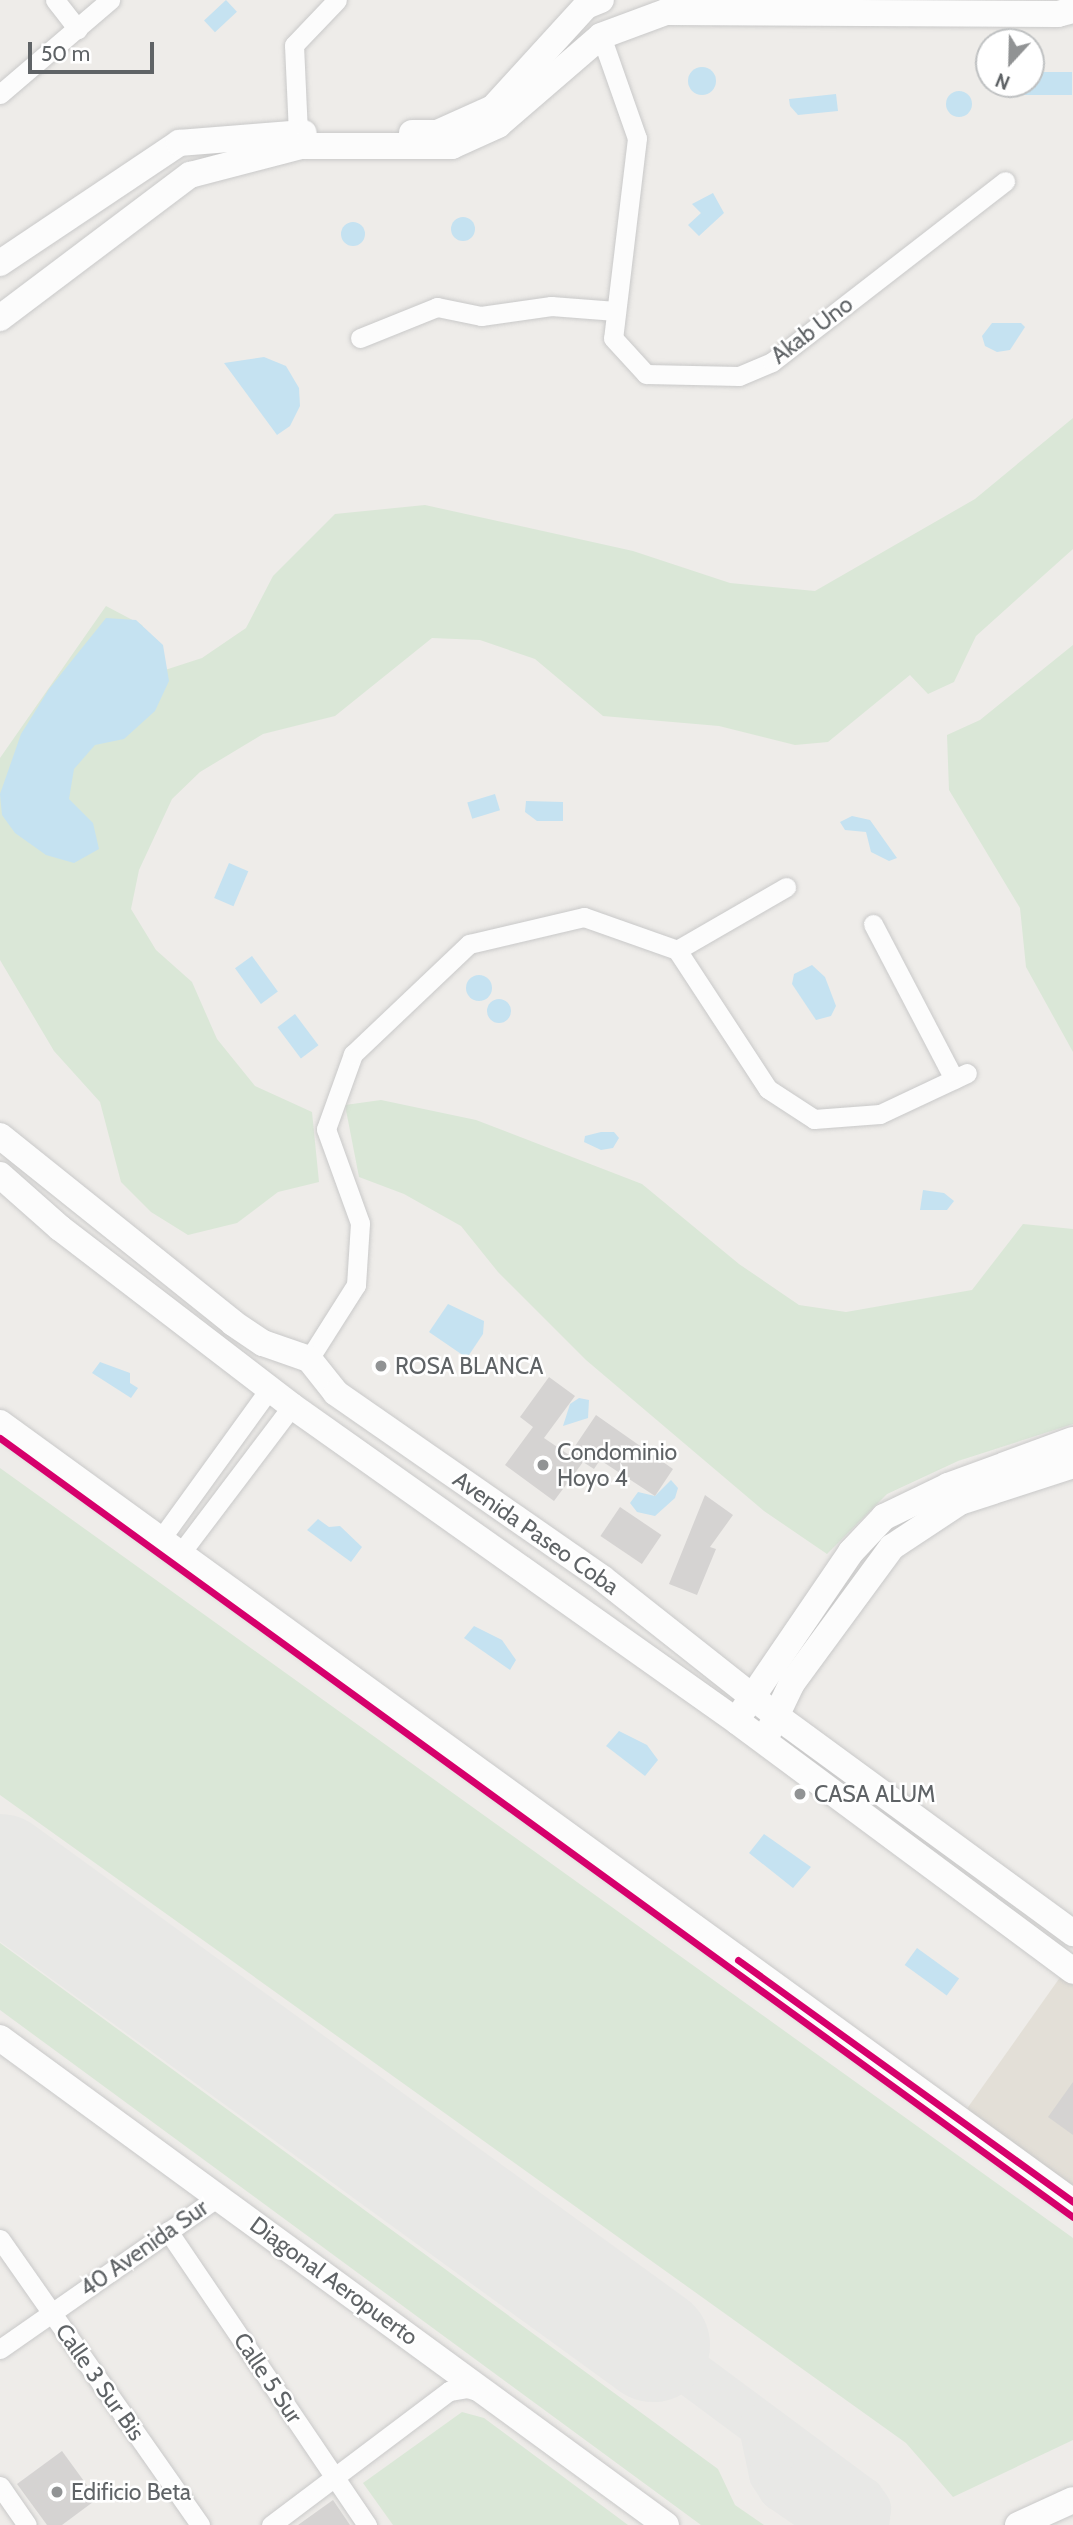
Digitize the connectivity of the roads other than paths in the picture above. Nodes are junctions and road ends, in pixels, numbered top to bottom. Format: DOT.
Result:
graph roads {
  1 [pos="55,0"];
  2 [pos="110,0"];
  3 [pos="337,0"];
  4 [pos="601,0"];
  5 [pos="748,6"];
  6 [pos="910,7"];
  7 [pos="1073,10"];
  8 [pos="78,29"];
  9 [pos="601,36"];
  10 [pos="0,94"];
  11 [pos="298,133"];
  12 [pos="1005,181"];
  13 [pos="0,263"];
  14 [pos="617,311"];
  15 [pos="0,318"];
  16 [pos="360,338"];
  17 [pos="786,887"];
  18 [pos="873,925"];
  19 [pos="677,950"];
  20 [pos="0,1136"];
  21 [pos="0,1175"];
  22 [pos="233,1322"];
  23 [pos="215,1348"];
  24 [pos="309,1359"];
  25 [pos="270,1388"];
  26 [pos="292,1406"];
  27 [pos="374,1419"];
  28 [pos="0,1423"];
  29 [pos="1073,1440"];
  30 [pos="355,1446"];
  31 [pos="1073,1465"];
  32 [pos="170,1547"];
  33 [pos="751,1695"];
  34 [pos="778,1717"];
  35 [pos="738,1722"];
  36 [pos="763,1742"];
  37 [pos="1073,1933"];
  38 [pos="1073,1971"];
  39 [pos="0,2038"];
  40 [pos="219,2196"];
  41 [pos="1073,2202"];
  42 [pos="168,2231"];
  43 [pos="0,2239"];
  44 [pos="52,2312"];
  45 [pos="0,2348"];
  46 [pos="487,2395"];
  47 [pos="333,2477"];
  48 [pos="0,2486"];
  49 [pos="1073,2500"];
  50 [pos="27,2525"];
  51 [pos="200,2525"];
  52 [pos="271,2525"];
  53 [pos="367,2525"];
  54 [pos="666,2525"];
  55 [pos="1018,2525"];
  1 -- 8 [label="street"];
  2 -- 8 [label="street"];
  3 -- 11 [label="street"];
  4 -- 11 [label="main road"];
  5 -- 6 [label="main road"];
  5 -- 9 [label="main road"];
  6 -- 7 [label="main road"];
  8 -- 10 [label="street"];
  9 -- 14 [label="street, Akab Uno"];
  9 -- 15 [label="main road"];
  11 -- 13 [label="main road"];
  12 -- 14 [label="street, Akab Uno"];
  14 -- 16 [label="street"];
  17 -- 19 [label="street"];
  18 -- 19 [label="street"];
  19 -- 24 [label="street"];
  20 -- 22 [label="main road"];
  21 -- 23 [label="main road, Avenida Paseo Coba"];
  22 -- 23 [label="main road"];
  22 -- 24 [label="main road"];
  23 -- 25 [label="main road, Avenida Paseo Coba"];
  24 -- 27 [label="main road, Avenida Paseo Coba"];
  25 -- 26 [label="main road, Avenida Paseo Coba"];
  25 -- 32 [label="street"];
  26 -- 30 [label="main road, Avenida Paseo Coba"];
  26 -- 32 [label="street"];
  27 -- 30 [label="main road"];
  27 -- 33 [label="main road, Avenida Paseo Coba"];
  28 -- 32 [label="main road"];
  29 -- 33 [label="main road"];
  30 -- 35 [label="main road, Avenida Paseo Coba"];
  31 -- 34 [label="main road"];
  32 -- 41 [label="main road"];
  33 -- 34 [label="main road, Avenida Paseo Coba"];
  33 -- 35 [label="main road"];
  34 -- 36 [label="main road"];
  34 -- 37 [label="main road, Avenida Paseo Coba"];
  35 -- 36 [label="main road, Avenida Paseo Coba"];
  36 -- 38 [label="main road, Avenida Paseo Coba"];
  39 -- 40 [label="main road, Diagonal Aeropuerto"];
  40 -- 42 [label="street, 40 Avenida Sur"];
  40 -- 46 [label="main road, Diagonal Aeropuerto"];
  42 -- 44 [label="street, 40 Avenida Sur"];
  42 -- 47 [label="street, Calle 5 Sur"];
  43 -- 44 [label="street, Calle 3 Sur Bis"];
  44 -- 45 [label="street, 40 Avenida Sur"];
  44 -- 51 [label="street, Calle 3 Sur Bis"];
  46 -- 47 [label="street"];
  46 -- 54 [label="main road, Diagonal Aeropuerto"];
  47 -- 52 [label="street"];
  47 -- 53 [label="street, Calle 5 Sur"];
  48 -- 50 [label="street"];
  49 -- 55 [label="main road"];
}
